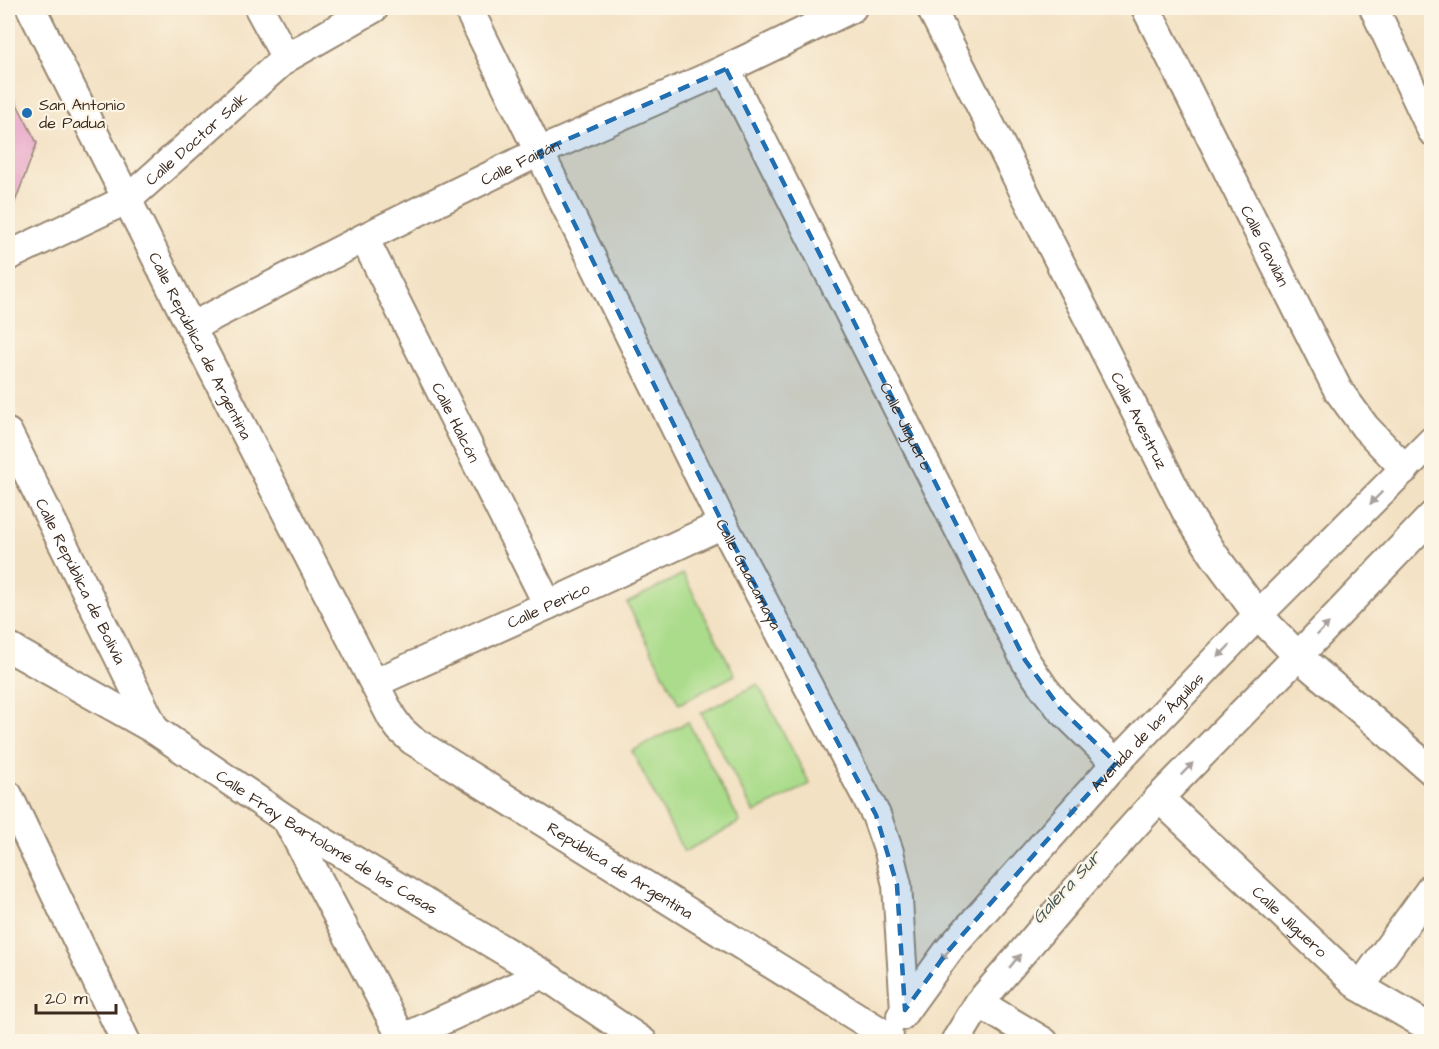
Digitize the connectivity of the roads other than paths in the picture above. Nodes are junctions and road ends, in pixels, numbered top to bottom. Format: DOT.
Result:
graph roads {
  1 [pos="31,8"];
  2 [pos="259,8"];
  3 [pos="374,8"];
  4 [pos="468,8"];
  5 [pos="852,8"];
  6 [pos="931,8"];
  7 [pos="1146,8"];
  8 [pos="1374,8"];
  9 [pos="286,58"];
  10 [pos="726,69"];
  11 [pos="1431,131"];
  12 [pos="539,152"];
  13 [pos="128,199"];
  14 [pos="364,238"];
  15 [pos="8,256"];
  16 [pos="191,327"];
  17 [pos="8,433"];
  18 [pos="1431,441"];
  19 [pos="1405,469"];
  20 [pos="1431,516"];
  21 [pos="723,524"];
  22 [pos="548,605"];
  23 [pos="1258,615"];
  24 [pos="8,647"];
  25 [pos="1298,656"];
  26 [pos="375,683"];
  27 [pos="155,730"];
  28 [pos="1116,763"];
  29 [pos="1431,771"];
  30 [pos="8,795"];
  31 [pos="1159,798"];
  32 [pos="287,820"];
  33 [pos="1431,886"];
  34 [pos="543,974"];
  35 [pos="1360,987"];
  36 [pos="979,1004"];
  37 [pos="904,1010"];
  38 [pos="1431,1029"];
  39 [pos="888,1039"];
  40 [pos="400,1040"];
  41 [pos="126,1041"];
  42 [pos="643,1041"];
  43 [pos="955,1041"];
  44 [pos="1044,1041"];
  1 -- 13 [label="street, Calle República de Argentina"];
  2 -- 9 [label="street"];
  3 -- 9 [label="street, Calle Doctor Salk"];
  4 -- 12 [label="street, Calle Guacamaya"];
  5 -- 10 [label="street, Calle Faisán"];
  6 -- 23 [label="street, Calle Avestruz"];
  7 -- 19 [label="street, Calle Gavilán"];
  8 -- 11 [label="street"];
  9 -- 13 [label="street, Calle Doctor Salk"];
  10 -- 12 [label="street, Calle Faisán"];
  10 -- 28 [label="street, Calle Jilguero"];
  12 -- 14 [label="street, Calle Faisán"];
  12 -- 21 [label="street, Calle Guacamaya"];
  13 -- 15 [label="street, Calle Doctor Salk"];
  13 -- 16 [label="street, Calle República de Argentina"];
  14 -- 16 [label="street, Calle Faisán"];
  14 -- 22 [label="street, Calle Halcón"];
  16 -- 26 [label="street, Calle República de Argentina"];
  17 -- 27 [label="street, Calle República de Bolivía"];
  18 -- 19 [label="street, Avenida de las Águilas"];
  19 -- 23 [label="street, Avenida de las Águilas, one-way"];
  25 -- 20 [label="street, one-way"];
  21 -- 22 [label="street, Calle Perico"];
  21 -- 37 [label="street, Calle Guacamaya"];
  22 -- 26 [label="street, Calle Perico"];
  23 -- 25 [label="street, Calle Avestruz"];
  23 -- 28 [label="street, Avenida de las Águilas, one-way"];
  24 -- 27 [label="street, Calle Fray Bartolomé de las Casas"];
  25 -- 29 [label="street, Calle Avestruz"];
  31 -- 25 [label="street, one-way"];
  26 -- 39 [label="street, República de Argentina"];
  27 -- 32 [label="street, Calle Fray Bartolomé de las Casas"];
  28 -- 37 [label="street, Avenida de las Águilas, one-way"];
  30 -- 41 [label="street"];
  31 -- 35 [label="street, Calle Jilguero"];
  36 -- 31 [label="street, one-way"];
  32 -- 34 [label="street, Calle Fray Bartolomé de las Casas"];
  32 -- 40 [label="street"];
  33 -- 35 [label="street"];
  34 -- 40 [label="street"];
  34 -- 42 [label="street, Calle Fray Bartolomé de las Casas"];
  35 -- 38 [label="street, Calle Jilguero"];
  36 -- 43 [label="street"];
  36 -- 44 [label="street"];
  37 -- 39 [label="street, Avenida de las Águilas"];
}
